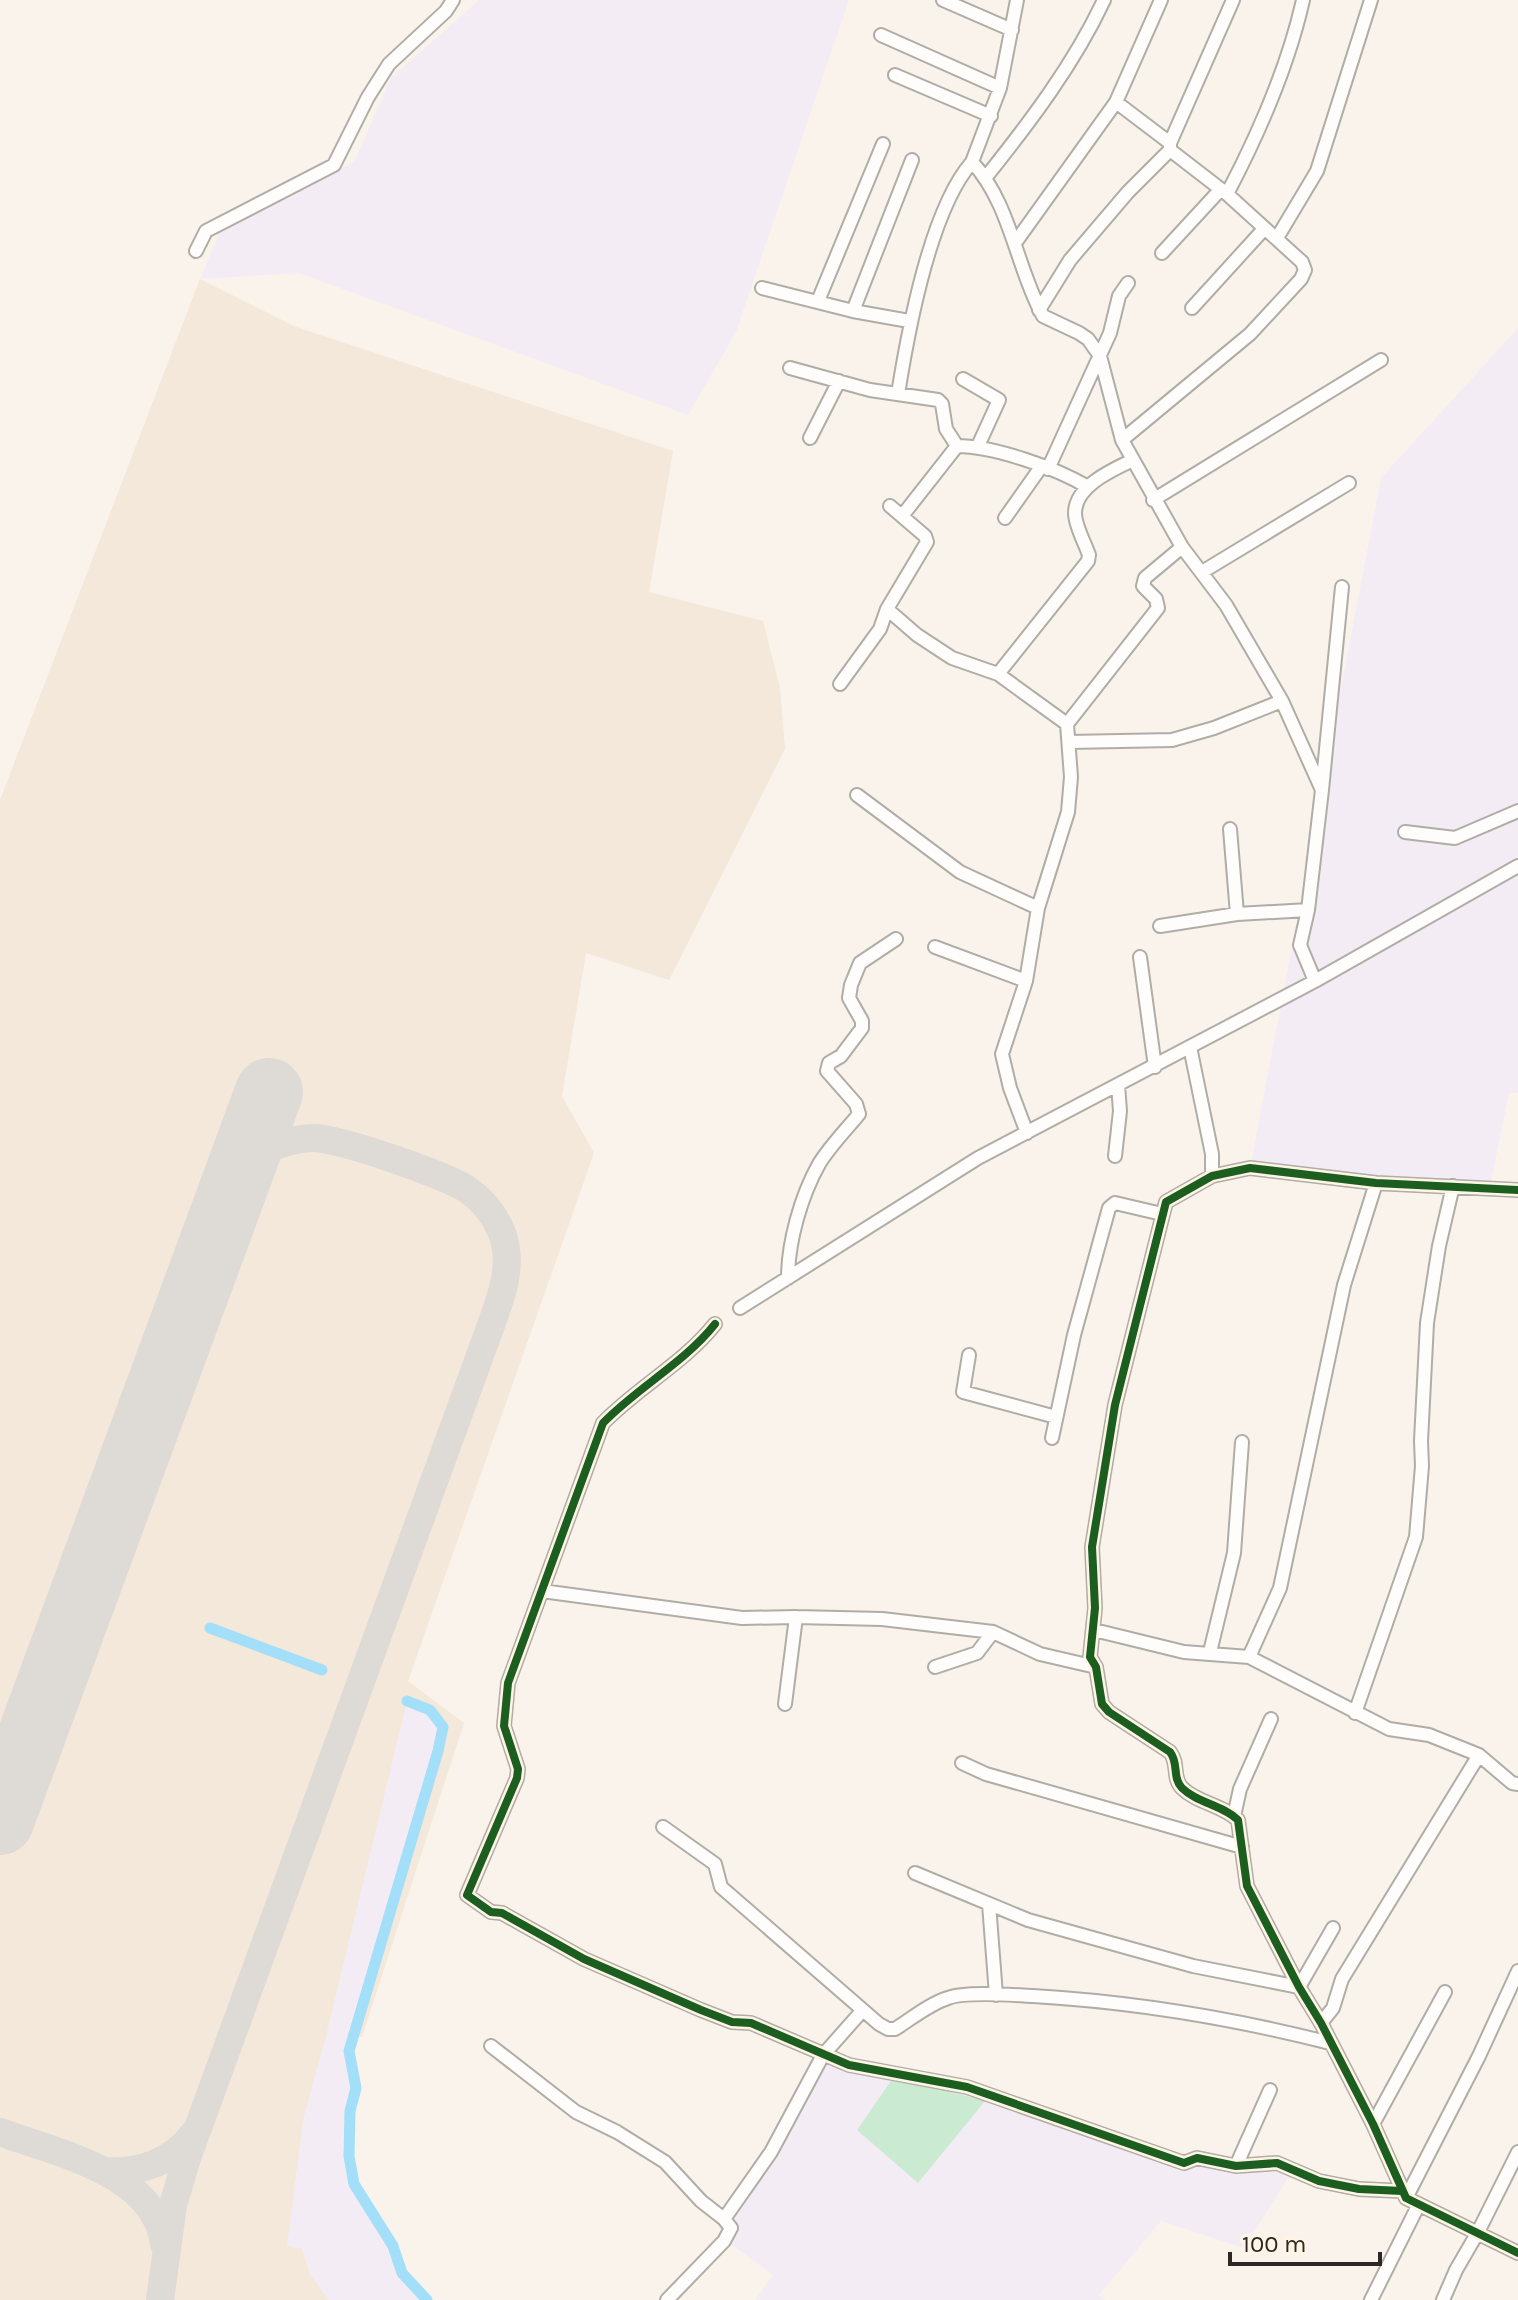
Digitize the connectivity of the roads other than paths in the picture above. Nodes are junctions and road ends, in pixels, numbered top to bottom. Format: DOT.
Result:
graph roads {
  1 [pos="453,0"];
  2 [pos="943,0"];
  3 [pos="1017,0"];
  4 [pos="1104,0"];
  5 [pos="1161,0"];
  6 [pos="1233,0"];
  7 [pos="1303,0"];
  8 [pos="1371,0"];
  9 [pos="1012,30"];
  10 [pos="881,35"];
  11 [pos="895,75"];
  12 [pos="1000,88"];
  13 [pos="1116,102"];
  14 [pos="991,116"];
  15 [pos="883,144"];
  16 [pos="1170,147"];
  17 [pos="912,160"];
  18 [pos="972,162"];
  19 [pos="986,177"];
  20 [pos="1224,191"];
  21 [pos="1264,229"];
  22 [pos="1277,238"];
  23 [pos="1015,243"];
  24 [pos="196,251"];
  25 [pos="1162,253"];
  26 [pos="1128,283"];
  27 [pos="762,288"];
  28 [pos="818,301"];
  29 [pos="1192,308"];
  30 [pos="1039,310"];
  31 [pos="853,311"];
  32 [pos="909,321"];
  33 [pos="1100,356"];
  34 [pos="1381,360"];
  35 [pos="790,368"];
  36 [pos="963,379"];
  37 [pos="839,381"];
  38 [pos="898,394"];
  39 [pos="810,438"];
  40 [pos="1122,440"];
  41 [pos="957,446"];
  42 [pos="978,446"];
  43 [pos="1133,460"];
  44 [pos="1044,468"];
  45 [pos="1349,483"];
  46 [pos="1088,487"];
  47 [pos="1153,500"];
  48 [pos="890,506"];
  49 [pos="902,516"];
  50 [pos="1005,518"];
  51 [pos="1182,547"];
  52 [pos="1202,572"];
  53 [pos="1342,587"];
  54 [pos="887,609"];
  55 [pos="998,674"];
  56 [pos="840,684"];
  57 [pos="1282,701"];
  58 [pos="1067,724"];
  59 [pos="1069,742"];
  60 [pos="1322,790"];
  61 [pos="857,795"];
  62 [pos="1518,811"];
  63 [pos="1230,829"];
  64 [pos="1405,832"];
  65 [pos="1518,866"];
  66 [pos="1038,908"];
  67 [pos="1308,910"];
  68 [pos="1237,914"];
  69 [pos="1160,926"];
  70 [pos="896,939"];
  71 [pos="935,947"];
  72 [pos="1140,957"];
  73 [pos="1026,981"];
  74 [pos="1315,981"];
  75 [pos="1190,1047"];
  76 [pos="1155,1067"];
  77 [pos="1118,1085"];
  78 [pos="1027,1133"];
  79 [pos="1115,1156"];
  80 [pos="1212,1176"];
  81 [pos="1376,1183"];
  82 [pos="1453,1186"];
  83 [pos="1518,1190"];
  84 [pos="1162,1214"];
  85 [pos="788,1278"];
  86 [pos="740,1308"];
  87 [pos="715,1324"];
  88 [pos="969,1355"];
  89 [pos="1056,1417"];
  90 [pos="1052,1438"];
  91 [pos="1242,1442"];
  92 [pos="542,1591"];
  93 [pos="796,1617"];
  94 [pos="1094,1630"];
  95 [pos="993,1632"];
  96 [pos="1210,1652"];
  97 [pos="1249,1657"];
  98 [pos="935,1667"];
  99 [pos="1096,1667"];
  100 [pos="785,1704"];
  101 [pos="1355,1713"];
  102 [pos="1271,1719"];
  103 [pos="1479,1755"];
  104 [pos="962,1763"];
  105 [pos="1518,1784"];
  106 [pos="1234,1816"];
  107 [pos="663,1827"];
  108 [pos="1242,1847"];
  109 [pos="915,1873"];
  110 [pos="989,1904"];
  111 [pos="1333,1928"];
  112 [pos="1518,1971"];
  113 [pos="1299,1987"];
  114 [pos="1445,1992"];
  115 [pos="996,1995"];
  116 [pos="862,2011"];
  117 [pos="1321,2023"];
  118 [pos="1330,2043"];
  119 [pos="491,2046"];
  120 [pos="823,2055"];
  121 [pos="1270,2090"];
  122 [pos="1373,2124"];
  123 [pos="1518,2152"];
  124 [pos="1236,2166"];
  125 [pos="1404,2195"];
  126 [pos="1418,2206"];
  127 [pos="724,2219"];
  128 [pos="1478,2232"];
  129 [pos="1517,2250"];
  130 [pos="667,2300"];
  131 [pos="1371,2300"];
  132 [pos="1443,2300"];
  1 -- 24 [label="street"];
  2 -- 9 [label="street"];
  3 -- 9 [label="street"];
  4 -- 19 [label="street"];
  5 -- 13 [label="street"];
  6 -- 16 [label="street"];
  7 -- 20 [label="street"];
  8 -- 22 [label="street"];
  9 -- 12 [label="street"];
  10 -- 12 [label="street"];
  11 -- 14 [label="street"];
  12 -- 14 [label="street"];
  13 -- 16 [label="street"];
  13 -- 23 [label="street"];
  14 -- 18 [label="street"];
  15 -- 28 [label="street"];
  16 -- 20 [label="street"];
  16 -- 30 [label="street"];
  17 -- 31 [label="street"];
  18 -- 19 [label="street"];
  18 -- 32 [label="street"];
  19 -- 23 [label="street"];
  20 -- 21 [label="street"];
  20 -- 25 [label="street"];
  21 -- 22 [label="street"];
  21 -- 29 [label="street"];
  22 -- 40 [label="street"];
  23 -- 30 [label="street"];
  26 -- 33 [label="street"];
  27 -- 28 [label="street"];
  28 -- 31 [label="street"];
  30 -- 33 [label="street"];
  31 -- 32 [label="street"];
  32 -- 38 [label="street"];
  33 -- 40 [label="street"];
  33 -- 44 [label="street"];
  34 -- 47 [label="street"];
  35 -- 37 [label="street"];
  36 -- 42 [label="street"];
  37 -- 38 [label="street"];
  37 -- 39 [label="street"];
  38 -- 41 [label="street"];
  40 -- 43 [label="street"];
  41 -- 42 [label="street"];
  41 -- 49 [label="street"];
  42 -- 44 [label="street"];
  43 -- 46 [label="street"];
  43 -- 47 [label="street"];
  44 -- 46 [label="street"];
  44 -- 50 [label="street"];
  45 -- 52 [label="street"];
  46 -- 55 [label="street"];
  47 -- 51 [label="street"];
  48 -- 49 [label="street"];
  49 -- 54 [label="street"];
  51 -- 52 [label="street"];
  51 -- 58 [label="street"];
  52 -- 57 [label="street"];
  53 -- 60 [label="street"];
  54 -- 55 [label="street"];
  54 -- 56 [label="street"];
  55 -- 58 [label="street"];
  57 -- 59 [label="street"];
  57 -- 60 [label="street"];
  58 -- 59 [label="street"];
  59 -- 66 [label="street"];
  60 -- 67 [label="street"];
  61 -- 66 [label="street"];
  62 -- 64 [label="street"];
  63 -- 68 [label="street"];
  65 -- 74 [label="street"];
  66 -- 73 [label="street"];
  67 -- 68 [label="street"];
  67 -- 74 [label="street"];
  68 -- 69 [label="street"];
  70 -- 85 [label="street"];
  71 -- 73 [label="street"];
  72 -- 76 [label="street"];
  73 -- 78 [label="street"];
  74 -- 75 [label="street"];
  75 -- 76 [label="street"];
  75 -- 80 [label="street"];
  76 -- 77 [label="street"];
  77 -- 78 [label="street"];
  77 -- 79 [label="street"];
  78 -- 85 [label="street"];
  80 -- 81 [label="street"];
  80 -- 84 [label="street"];
  81 -- 82 [label="street"];
  81 -- 97 [label="street"];
  82 -- 83 [label="street"];
  82 -- 101 [label="street"];
  84 -- 89 [label="street"];
  84 -- 94 [label="street"];
  85 -- 86 [label="street"];
  87 -- 92 [label="street"];
  88 -- 89 [label="street"];
  89 -- 90 [label="street"];
  91 -- 96 [label="street"];
  92 -- 93 [label="street"];
  92 -- 120 [label="street"];
  93 -- 95 [label="street"];
  93 -- 100 [label="street"];
  94 -- 96 [label="street"];
  94 -- 99 [label="street"];
  95 -- 98 [label="street"];
  95 -- 99 [label="street"];
  96 -- 97 [label="street"];
  97 -- 101 [label="street"];
  99 -- 106 [label="street"];
  101 -- 103 [label="street"];
  102 -- 106 [label="street"];
  103 -- 105 [label="street"];
  103 -- 117 [label="street"];
  104 -- 108 [label="street"];
  106 -- 108 [label="street"];
  107 -- 116 [label="street"];
  108 -- 113 [label="street"];
  109 -- 110 [label="street"];
  110 -- 113 [label="street"];
  110 -- 115 [label="street"];
  111 -- 113 [label="street"];
  112 -- 125 [label="street"];
  113 -- 117 [label="street"];
  114 -- 122 [label="street"];
  115 -- 116 [label="street"];
  115 -- 118 [label="street"];
  116 -- 120 [label="street"];
  117 -- 118 [label="street"];
  118 -- 122 [label="street"];
  119 -- 127 [label="street"];
  120 -- 124 [label="street"];
  120 -- 127 [label="street"];
  121 -- 124 [label="street"];
  122 -- 125 [label="street"];
  123 -- 128 [label="street"];
  124 -- 125 [label="street"];
  125 -- 126 [label="street"];
  126 -- 128 [label="street"];
  126 -- 131 [label="street"];
  127 -- 130 [label="street"];
  128 -- 129 [label="street"];
  128 -- 132 [label="street"];
}
